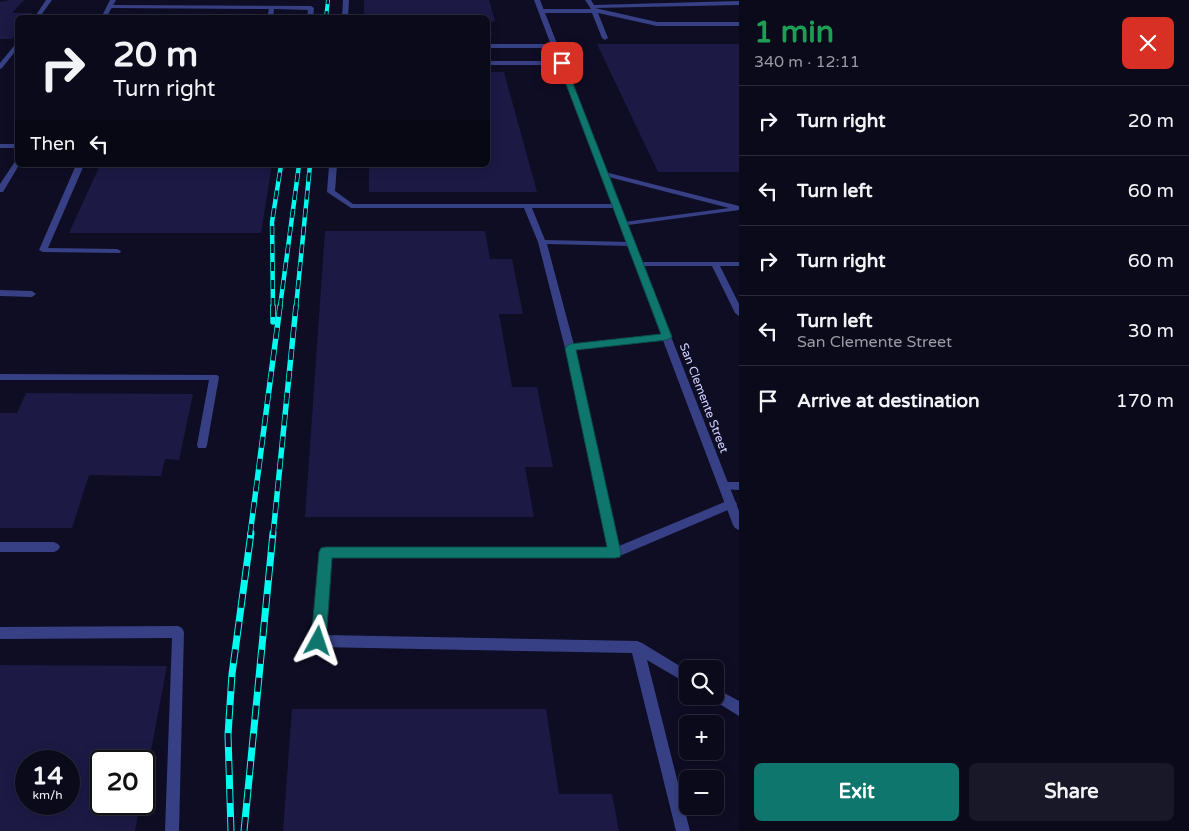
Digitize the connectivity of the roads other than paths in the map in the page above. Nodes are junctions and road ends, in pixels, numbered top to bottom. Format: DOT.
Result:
graph roads {
  1 [pos="49,0"];
  2 [pos="113,0"];
  3 [pos="346,0"];
  4 [pos="537,0"];
  5 [pos="588,0"];
  6 [pos="739,3"];
  7 [pos="109,7"];
  8 [pos="272,7"];
  9 [pos="593,9"];
  10 [pos="542,11"];
  11 [pos="38,15"];
  12 [pos="105,15"];
  13 [pos="271,15"];
  14 [pos="310,15"];
  15 [pos="345,15"];
  16 [pos="739,24"];
  17 [pos="605,38"];
  18 [pos="490,46"];
  19 [pos="555,46"];
  20 [pos="15,47"];
  21 [pos="490,63"];
  22 [pos="562,63"];
  23 [pos="0,67"];
  24 [pos="0,146"];
  25 [pos="15,146"];
  26 [pos="15,166"];
  27 [pos="79,167"];
  28 [pos="333,167"];
  29 [pos="604,173"];
  30 [pos="0,190"];
  31 [pos="527,206"];
  32 [pos="617,206"];
  33 [pos="739,208"];
  34 [pos="624,224"];
  35 [pos="542,242"];
  36 [pos="631,244"];
  37 [pos="117,251"];
  38 [pos="639,264"];
  39 [pos="715,264"];
  40 [pos="739,264"];
  41 [pos="0,293"];
  42 [pos="32,294"];
  43 [pos="739,313"];
  44 [pos="667,337"];
  45 [pos="570,348"];
  46 [pos="0,377"];
  47 [pos="202,445"];
  48 [pos="724,486"];
  49 [pos="739,486"];
  50 [pos="731,504"];
  51 [pos="739,525"];
  52 [pos="0,547"];
  53 [pos="54,547"];
  54 [pos="615,553"];
  55 [pos="0,633"];
  56 [pos="637,648"];
  57 [pos="679,673"];
  58 [pos="724,700"];
  59 [pos="739,709"];
  60 [pos="172,831"];
  61 [pos="683,831"];
  1 -- 11 [label="street"];
  2 -- 7 [label="street"];
  3 -- 15 [label="street"];
  4 -- 10 [label="street, San Clemente Street"];
  5 -- 9 [label="street"];
  6 -- 9 [label="street"];
  7 -- 8 [label="street"];
  7 -- 12 [label="street"];
  8 -- 13 [label="street"];
  8 -- 14 [label="street"];
  9 -- 10 [label="street"];
  9 -- 16 [label="street"];
  9 -- 17 [label="street"];
  10 -- 19 [label="street, San Clemente Street"];
  18 -- 19 [label="street"];
  19 -- 22 [label="street, San Clemente Street"];
  20 -- 23 [label="street"];
  21 -- 22 [label="street"];
  22 -- 29 [label="street, San Clemente Street"];
  24 -- 25 [label="street"];
  26 -- 30 [label="street"];
  27 -- 37 [label="street"];
  28 -- 31 [label="street"];
  29 -- 32 [label="street, San Clemente Street"];
  29 -- 33 [label="street"];
  31 -- 32 [label="street"];
  31 -- 35 [label="street"];
  32 -- 34 [label="street, San Clemente Street"];
  33 -- 34 [label="street"];
  34 -- 36 [label="street, San Clemente Street"];
  35 -- 36 [label="street"];
  35 -- 45 [label="street"];
  36 -- 38 [label="street, San Clemente Street"];
  38 -- 39 [label="street"];
  38 -- 44 [label="street, San Clemente Street"];
  39 -- 40 [label="street"];
  39 -- 43 [label="street"];
  41 -- 42 [label="street"];
  44 -- 45 [label="street"];
  44 -- 48 [label="street, San Clemente Street"];
  45 -- 54 [label="street"];
  46 -- 47 [label="street"];
  48 -- 49 [label="street"];
  48 -- 50 [label="street, San Clemente Street"];
  50 -- 51 [label="street, San Clemente Street"];
  50 -- 54 [label="street"];
  52 -- 53 [label="street"];
  54 -- 56 [label="street"];
  55 -- 60 [label="street"];
  56 -- 57 [label="street"];
  56 -- 61 [label="street"];
  58 -- 59 [label="street"];
}
